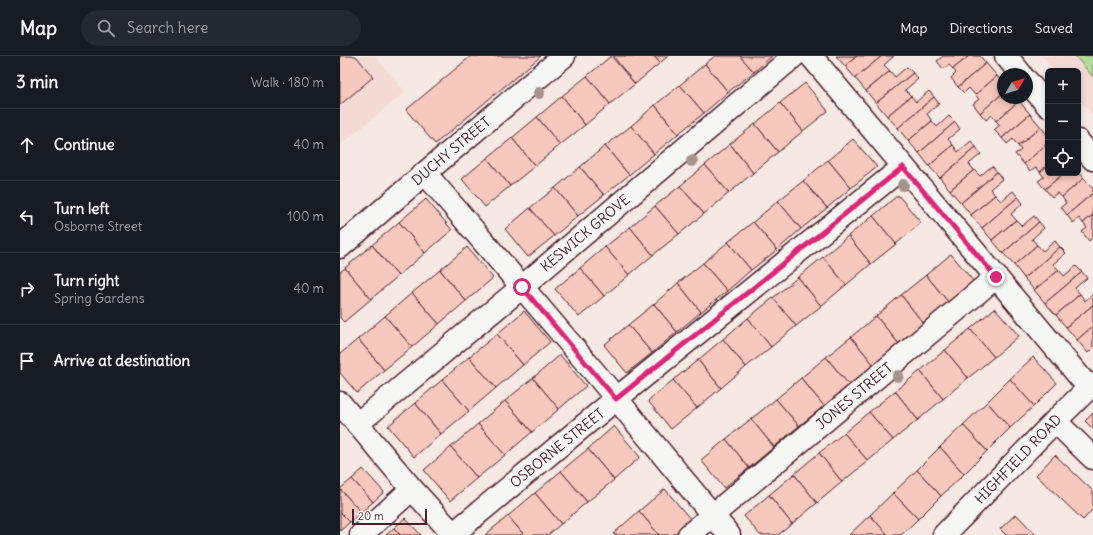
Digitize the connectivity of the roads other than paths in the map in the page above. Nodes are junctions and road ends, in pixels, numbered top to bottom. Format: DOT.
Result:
graph roads {
  1 [pos="564,56"];
  2 [pos="794,56"];
  3 [pos="811,56"];
  4 [pos="1006,56"];
  5 [pos="1016,68"];
  6 [pos="1033,88"];
  7 [pos="1046,104"];
  8 [pos="1081,145"];
  9 [pos="1093,159"];
  10 [pos="903,167"];
  11 [pos="425,173"];
  12 [pos="340,247"];
  13 [pos="996,277"];
  14 [pos="522,287"];
  15 [pos="1091,386"];
  16 [pos="616,399"];
  17 [pos="340,403"];
  18 [pos="1055,421"];
  19 [pos="356,424"];
  20 [pos="1093,458"];
  21 [pos="412,489"];
  22 [pos="712,516"];
  23 [pos="453,534"];
  24 [pos="361,535"];
  25 [pos="689,535"];
  26 [pos="729,535"];
  27 [pos="944,535"];
  1 -- 11 [label="street, DUCHY STREET"];
  2 -- 14 [label="street, KESWICK GROVE"];
  3 -- 10 [label="street"];
  4 -- 5 [label="street"];
  6 -- 7 [label="street"];
  8 -- 9 [label="street"];
  10 -- 13 [label="street"];
  10 -- 16 [label="street, OSBORNE STREET"];
  11 -- 12 [label="street, DUCHY STREET"];
  11 -- 14 [label="street"];
  13 -- 15 [label="street"];
  13 -- 22 [label="street, JONES STREET"];
  14 -- 16 [label="street"];
  14 -- 19 [label="street, KESWICK GROVE"];
  15 -- 18 [label="street, HIGHFIELD ROAD"];
  16 -- 22 [label="street"];
  16 -- 23 [label="street, OSBORNE STREET"];
  17 -- 19 [label="street"];
  18 -- 20 [label="street"];
  18 -- 27 [label="street, HIGHFIELD ROAD"];
  19 -- 21 [label="street"];
  21 -- 23 [label="street"];
  21 -- 24 [label="street"];
  22 -- 25 [label="street, JONES STREET"];
  22 -- 26 [label="street"];
}
